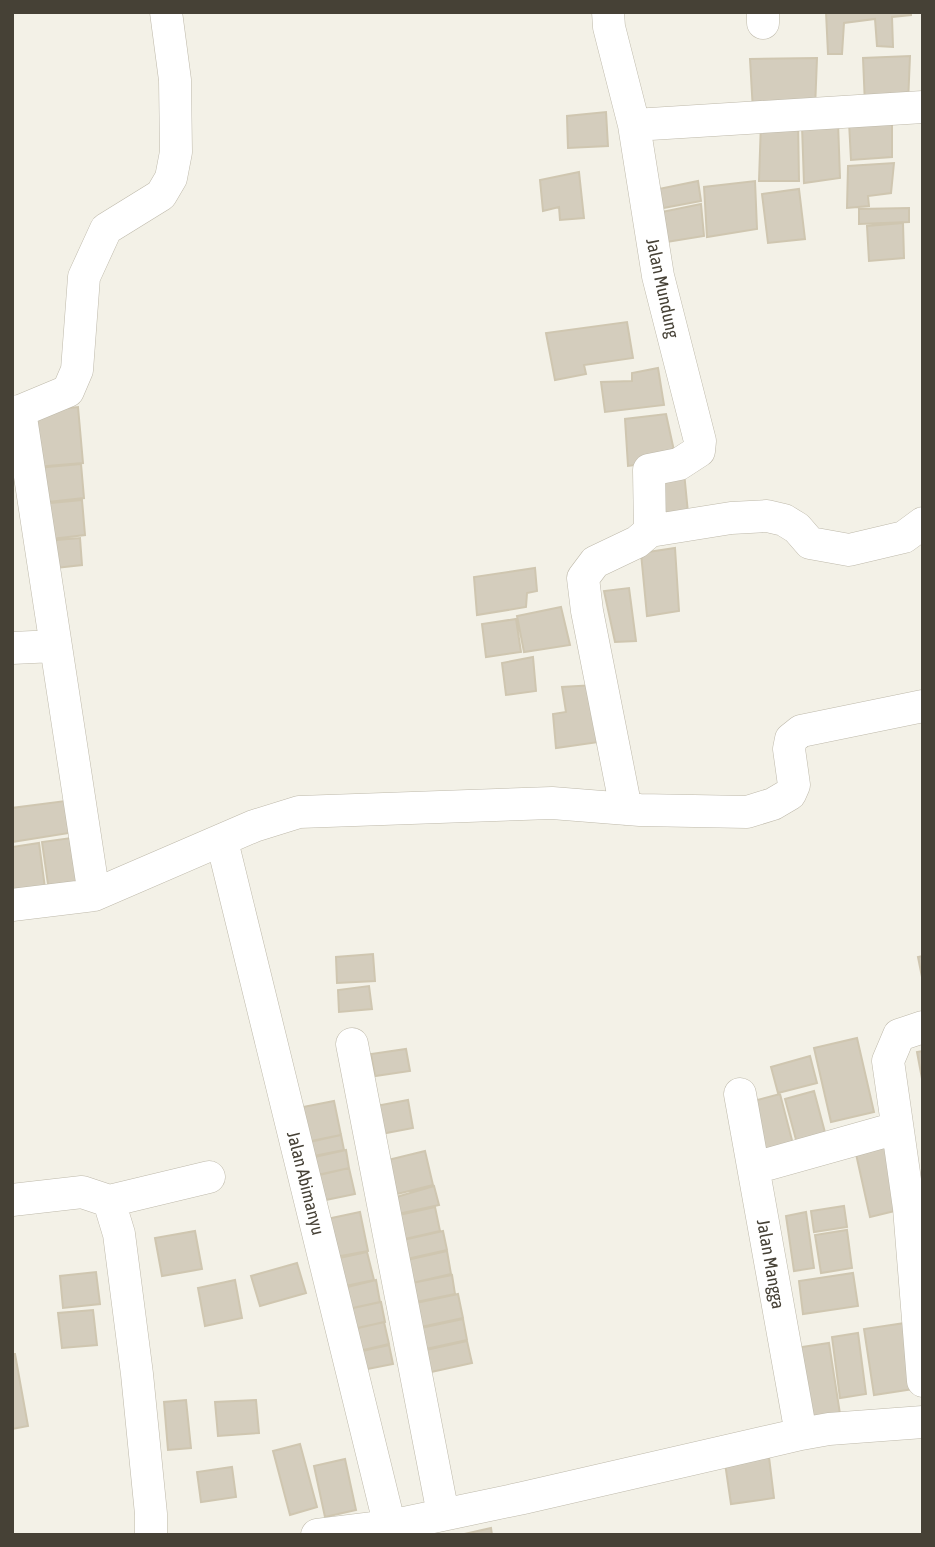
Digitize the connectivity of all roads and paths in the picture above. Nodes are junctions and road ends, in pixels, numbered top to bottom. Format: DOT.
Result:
graph roads {
  1 [pos="166,12"];
  2 [pos="608,12"];
  3 [pos="923,107"];
  4 [pos="634,125"];
  5 [pos="16,411"];
  6 [pos="923,523"];
  7 [pos="650,531"];
  8 [pos="55,646"];
  9 [pos="12,648"];
  10 [pos="923,706"];
  11 [pos="626,809"];
  12 [pos="222,841"];
  13 [pos="94,895"];
  14 [pos="12,905"];
  15 [pos="923,1027"];
  16 [pos="352,1044"];
  17 [pos="740,1094"];
  18 [pos="897,1128"];
  19 [pos="754,1168"];
  20 [pos="209,1177"];
  21 [pos="12,1200"];
  22 [pos="109,1201"];
  23 [pos="916,1208"];
  24 [pos="923,1381"];
  25 [pos="923,1422"];
  26 [pos="801,1434"];
  27 [pos="443,1514"];
  28 [pos="391,1530"];
  29 [pos="151,1535"];
  30 [pos="317,1535"];
  1 -- 5 [label="street"];
  2 -- 4 [label="street, Jalan Mundung"];
  3 -- 4 [label="street"];
  4 -- 7 [label="street, Jalan Mundung"];
  5 -- 8 [label="street"];
  6 -- 7 [label="street"];
  7 -- 11 [label="street"];
  8 -- 9 [label="street"];
  8 -- 13 [label="street"];
  10 -- 11 [label="street"];
  11 -- 12 [label="street"];
  12 -- 13 [label="street"];
  12 -- 28 [label="street, Jalan Abimanyu"];
  13 -- 14 [label="street"];
  15 -- 18 [label="street"];
  16 -- 27 [label="street"];
  17 -- 19 [label="street, Jalan Mangga"];
  18 -- 19 [label="street"];
  18 -- 23 [label="street"];
  19 -- 26 [label="street, Jalan Mangga"];
  20 -- 22 [label="street"];
  21 -- 22 [label="street"];
  22 -- 29 [label="street"];
  23 -- 24 [label="street"];
  25 -- 26 [label="street"];
  26 -- 27 [label="street"];
  27 -- 28 [label="street"];
  28 -- 30 [label="street"];
}
